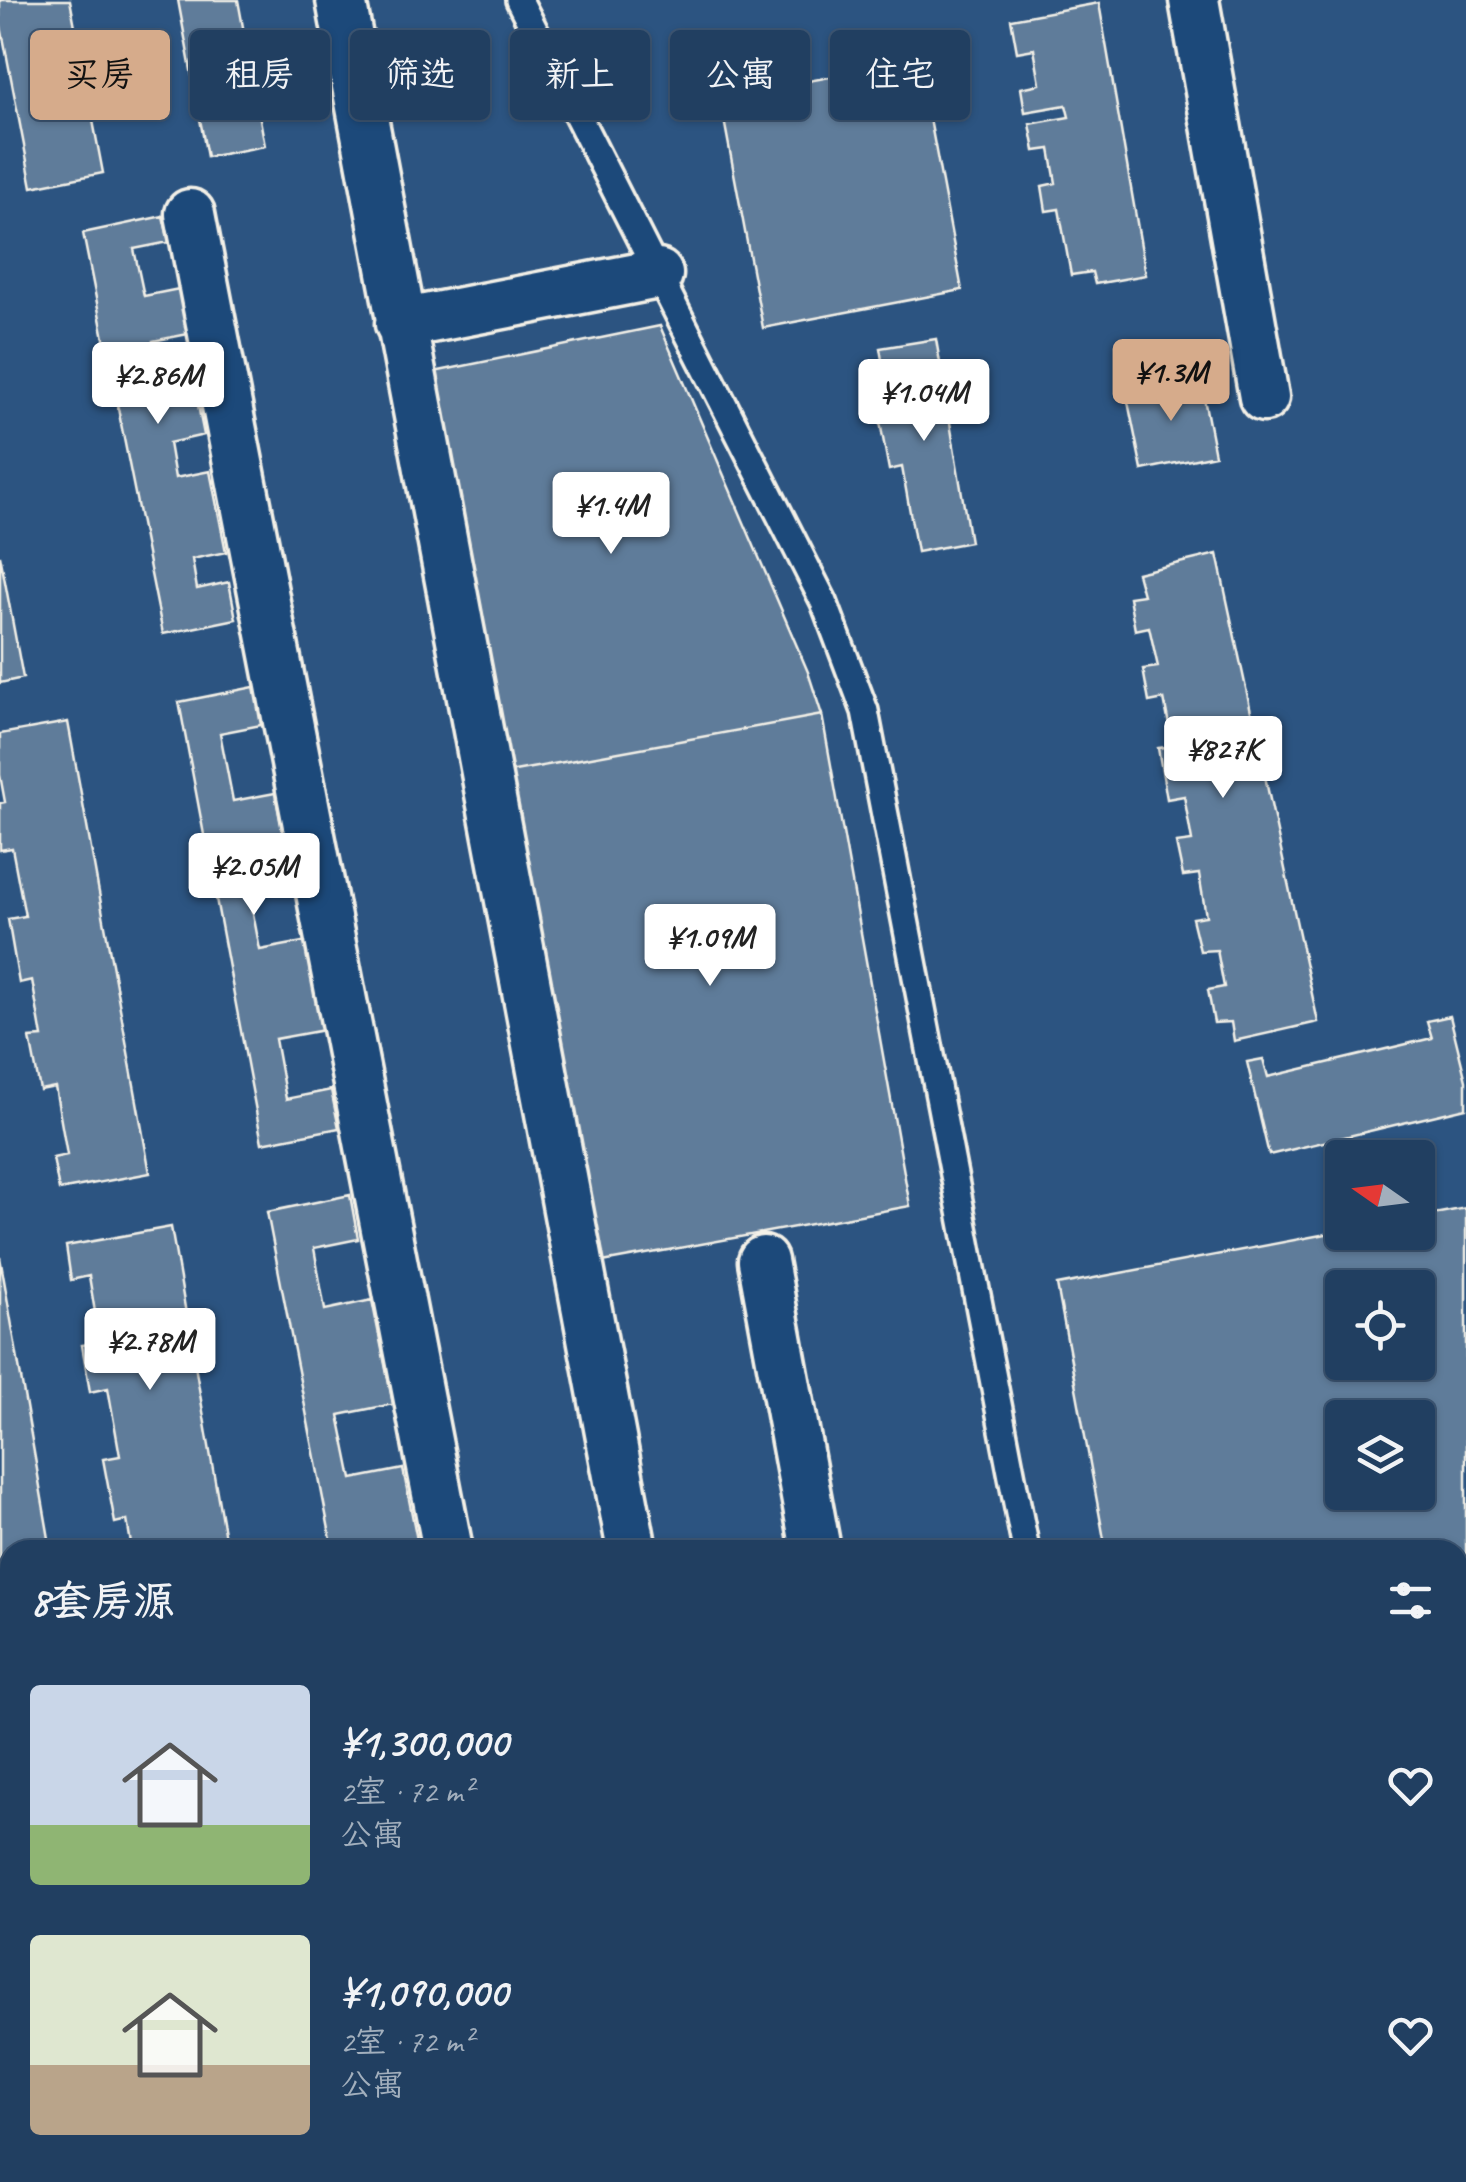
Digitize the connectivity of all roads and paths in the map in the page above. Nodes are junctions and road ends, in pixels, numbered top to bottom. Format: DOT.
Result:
graph roads {
  1 [pos="341,0"];
  2 [pos="519,0"];
  3 [pos="1194,0"];
  4 [pos="190,214"];
  5 [pos="658,274"];
  6 [pos="400,324"];
  7 [pos="1264,397"];
  8 [pos="763,1261"];
  9 [pos="446,1540"];
  10 [pos="630,1540"];
  11 [pos="814,1540"];
  12 [pos="1024,1540"];
  1 -- 6 [label="street"];
  2 -- 5 [label="lane"];
  3 -- 7 [label="street"];
  4 -- 9 [label="street"];
  5 -- 6 [label="street"];
  5 -- 12 [label="lane"];
  6 -- 10 [label="street"];
  8 -- 11 [label="street"];
}
